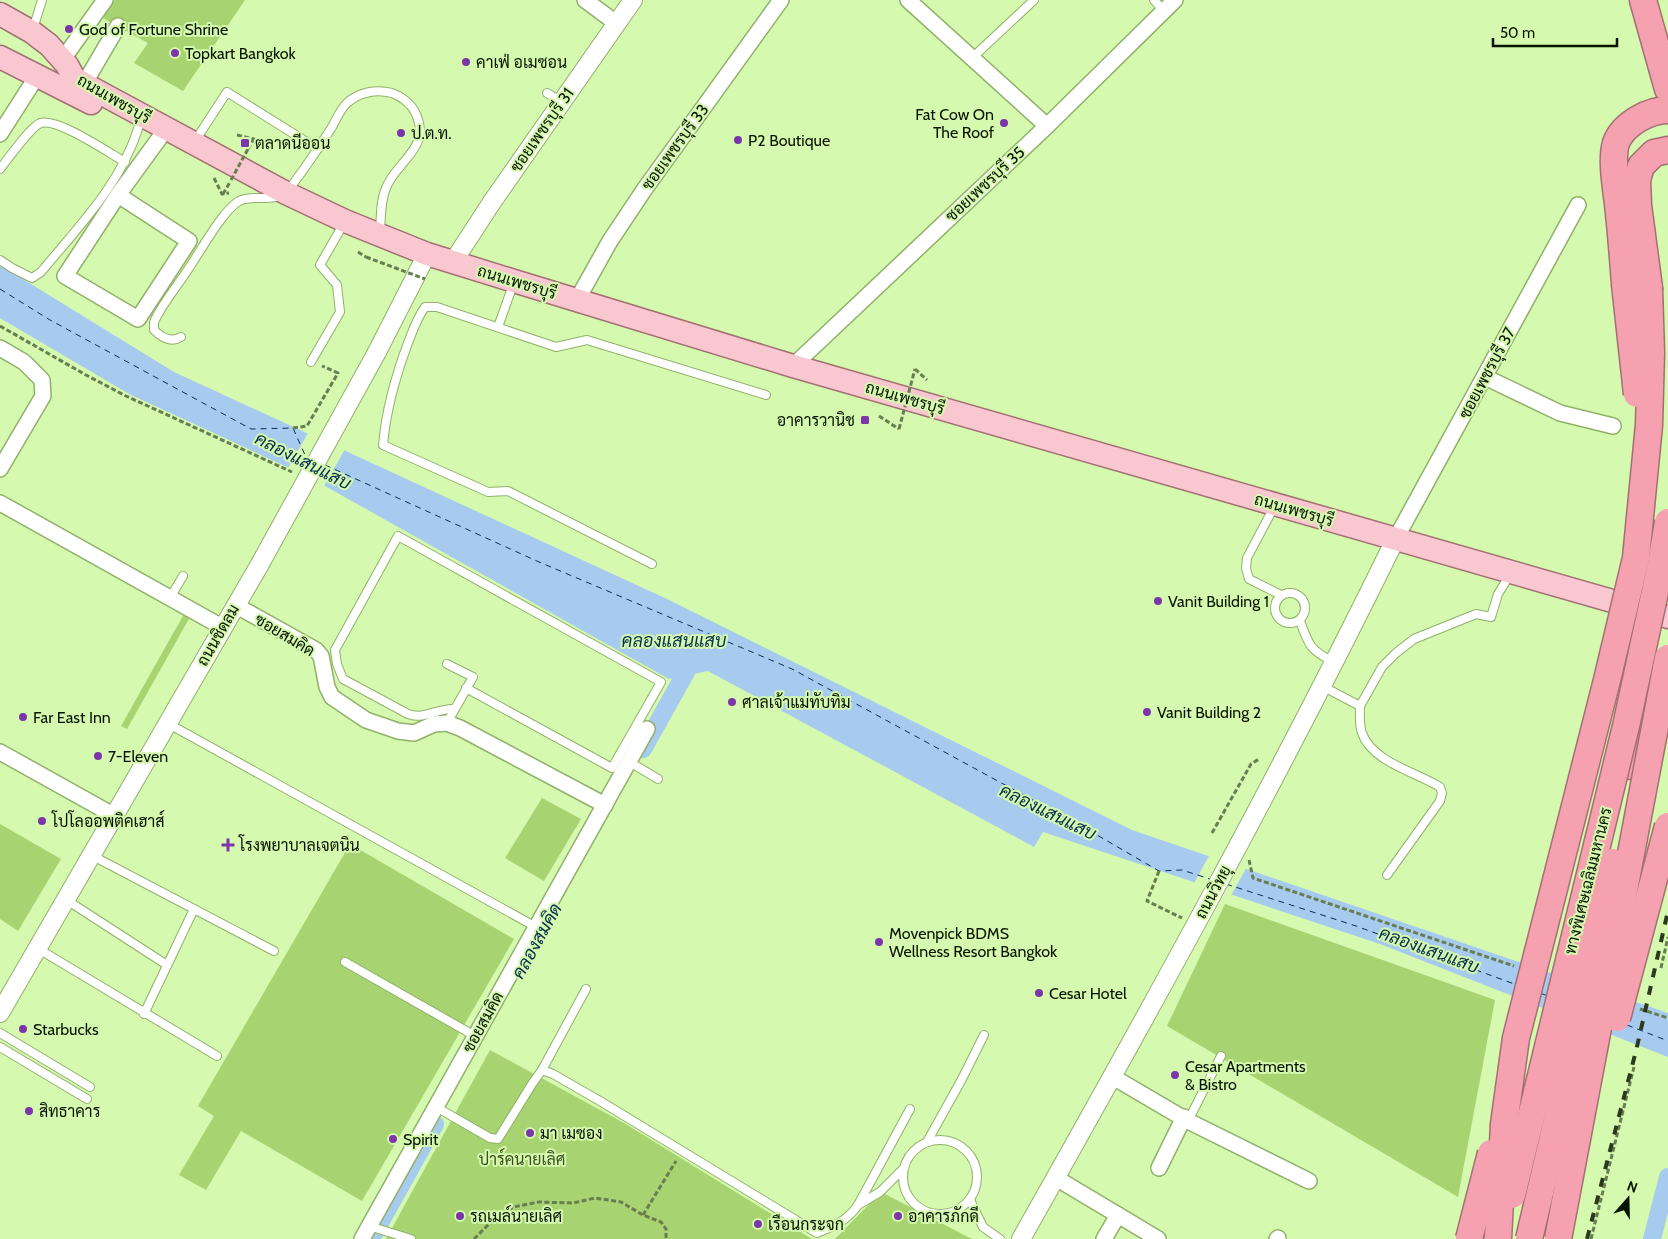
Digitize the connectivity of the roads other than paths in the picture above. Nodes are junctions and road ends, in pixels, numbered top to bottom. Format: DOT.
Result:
graph roads {
  1 [pos="42,0"];
  2 [pos="105,0"];
  3 [pos="585,0"];
  4 [pos="633,0"];
  5 [pos="781,0"];
  6 [pos="909,0"];
  7 [pos="1034,0"];
  8 [pos="1175,0"];
  9 [pos="1644,0"];
  10 [pos="1159,6"];
  11 [pos="0,14"];
  12 [pos="616,23"];
  13 [pos="118,26"];
  14 [pos="32,32"];
  15 [pos="0,57"];
  16 [pos="972,58"];
  17 [pos="63,59"];
  18 [pos="37,76"];
  19 [pos="84,84"];
  20 [pos="1668,90"];
  21 [pos="1668,110"];
  22 [pos="1047,126"];
  23 [pos="156,127"];
  24 [pos="0,134"];
  25 [pos="194,144"];
  26 [pos="318,149"];
  27 [pos="1668,150"];
  28 [pos="125,162"];
  29 [pos="0,169"];
  30 [pos="286,193"];
  31 [pos="118,195"];
  32 [pos="1578,205"];
  33 [pos="345,221"];
  34 [pos="380,236"];
  35 [pos="427,254"];
  36 [pos="0,260"];
  37 [pos="453,262"];
  38 [pos="514,281"];
  39 [pos="577,300"];
  40 [pos="498,327"];
  41 [pos="181,337"];
  42 [pos="0,348"];
  43 [pos="311,362"];
  44 [pos="793,366"];
  45 [pos="1485,377"];
  46 [pos="766,395"];
  47 [pos="1613,426"];
  48 [pos="0,469"];
  49 [pos="0,503"];
  50 [pos="1275,505"];
  51 [pos="1668,522"];
  52 [pos="1395,540"];
  53 [pos="652,564"];
  54 [pos="1511,573"];
  55 [pos="183,576"];
  56 [pos="1281,596"];
  57 [pos="170,598"];
  58 [pos="235,605"];
  59 [pos="1638,609"];
  60 [pos="1668,617"];
  61 [pos="1300,621"];
  62 [pos="222,628"];
  63 [pos="1668,648"];
  64 [pos="1668,658"];
  65 [pos="1335,663"];
  66 [pos="447,664"];
  67 [pos="1607,680"];
  68 [pos="1322,686"];
  69 [pos="466,688"];
  70 [pos="1360,706"];
  71 [pos="454,709"];
  72 [pos="167,723"];
  73 [pos="447,723"];
  74 [pos="647,729"];
  75 [pos="0,752"];
  76 [pos="628,761"];
  77 [pos="658,779"];
  78 [pos="604,805"];
  79 [pos="113,815"];
  80 [pos="1668,826"];
  81 [pos="91,855"];
  82 [pos="1387,875"];
  83 [pos="65,899"];
  84 [pos="194,909"];
  85 [pos="536,928"];
  86 [pos="37,948"];
  87 [pos="274,951"];
  88 [pos="345,962"];
  89 [pos="167,965"];
  90 [pos="586,989"];
  91 [pos="0,1013"];
  92 [pos="144,1014"];
  93 [pos="0,1033"];
  94 [pos="984,1035"];
  95 [pos="475,1036"];
  96 [pos="0,1047"];
  97 [pos="217,1056"];
  98 [pos="1221,1056"];
  99 [pos="542,1070"];
  100 [pos="1113,1077"];
  101 [pos="90,1087"];
  102 [pos="87,1099"];
  103 [pos="436,1107"];
  104 [pos="910,1109"];
  105 [pos="1186,1119"];
  106 [pos="926,1142"];
  107 [pos="1159,1168"];
  108 [pos="903,1169"];
  109 [pos="1056,1178"];
  110 [pos="1309,1181"];
  111 [pos="970,1200"];
  112 [pos="858,1205"];
  113 [pos="1118,1215"];
  114 [pos="366,1233"];
  115 [pos="411,1239"];
  116 [pos="1000,1239"];
  117 [pos="1022,1239"];
  118 [pos="1104,1239"];
  119 [pos="1158,1239"];
  120 [pos="1469,1239"];
  121 [pos="1498,1239"];
  122 [pos="1502,1239"];
  123 [pos="1529,1239"];
  124 [pos="1560,1239"];
  1 -- 14 [label="lane"];
  2 -- 17 [label="street"];
  3 -- 12 [label="street"];
  4 -- 12 [label="street, ซอยเพชรบุรี 31"];
  5 -- 39 [label="street, ซอยเพชรบุรี 33"];
  6 -- 16 [label="street"];
  7 -- 16 [label="lane"];
  8 -- 10 [label="street, ซอยเพชรบุรี 35"];
  9 -- 20 [label="highway"];
  10 -- 22 [label="street, ซอยเพชรบุรี 35"];
  11 -- 14 [label="main road, ถนนเพชรบุรี"];
  12 -- 37 [label="street, ซอยเพชรบุรี 31"];
  13 -- 19 [label="street"];
  14 -- 17 [label="main road, ถนนเพชรบุรี"];
  15 -- 18 [label="main road, ถนนเพชรบุรี"];
  16 -- 22 [label="street"];
  17 -- 19 [label="main road, ถนนเพชรบุรี"];
  18 -- 23 [label="main road, ถนนเพชรบุรี"];
  18 -- 24 [label="street"];
  19 -- 23 [label="main road, ถนนเพชรบุรี"];
  21 -- 67 [label="highway, bridge"];
  22 -- 44 [label="street, ซอยเพชรบุรี 35"];
  23 -- 25 [label="main road, ถนนเพชรบุรี"];
  23 -- 28 [label="lane"];
  23 -- 31 [label="street"];
  25 -- 26 [label="lane"];
  25 -- 30 [label="main road, ถนนเพชรบุรี"];
  26 -- 30 [label="lane"];
  26 -- 34 [label="lane"];
  27 -- 67 [label="highway, bridge"];
  28 -- 29 [label="lane"];
  28 -- 36 [label="lane"];
  30 -- 33 [label="main road, ถนนเพชรบุรี"];
  30 -- 41 [label="lane"];
  31 -- 31 [label="street"];
  32 -- 45 [label="street, ซอยเพชรบุรี 37"];
  33 -- 34 [label="main road, ถนนเพชรบุรี"];
  33 -- 43 [label="lane"];
  34 -- 35 [label="main road, ถนนเพชรบุรี"];
  35 -- 37 [label="main road, ถนนเพชรบุรี"];
  35 -- 58 [label="street, ถนนชิดลม, bridge"];
  37 -- 38 [label="main road, ถนนเพชรบุรี"];
  38 -- 39 [label="main road, ถนนเพชรบุรี"];
  38 -- 40 [label="lane"];
  39 -- 44 [label="main road, ถนนเพชรบุรี"];
  40 -- 46 [label="lane"];
  40 -- 53 [label="lane"];
  42 -- 48 [label="street"];
  44 -- 50 [label="main road, ถนนเพชรบุรี"];
  45 -- 47 [label="street"];
  45 -- 52 [label="street, ซอยเพชรบุรี 37"];
  49 -- 57 [label="street"];
  50 -- 52 [label="main road, ถนนเพชรบุรี"];
  50 -- 56 [label="lane"];
  51 -- 122 [label="highway, ทางพิเศษเฉลิมมหานคร, bridge"];
  52 -- 54 [label="main road, ถนนเพชรบุรี"];
  52 -- 65 [label="street, ถนนวิทยุ"];
  54 -- 59 [label="main road, ถนนเพชรบุรี"];
  54 -- 70 [label="lane"];
  55 -- 57 [label="lane"];
  56 -- 61 [label="lane"];
  56 -- 61 [label="lane"];
  57 -- 62 [label="street"];
  58 -- 62 [label="street, ถนนชิดลม"];
  58 -- 73 [label="street, ซอยสมคิด"];
  59 -- 60 [label="main road, ถนนเพชรบุรี"];
  59 -- 120 [label="highway, bridge"];
  61 -- 65 [label="lane"];
  62 -- 72 [label="street, ถนนชิดลม"];
  63 -- 123 [label="highway, ทางพิเศษเฉลิมมหานคร, bridge"];
  64 -- 124 [label="highway, bridge"];
  65 -- 68 [label="street, ถนนวิทยุ"];
  66 -- 69 [label="lane"];
  67 -- 121 [label="highway, bridge"];
  68 -- 70 [label="lane"];
  68 -- 100 [label="street, ถนนวิทยุ"];
  69 -- 71 [label="lane"];
  69 -- 71 [label="lane"];
  70 -- 82 [label="lane"];
  71 -- 73 [label="lane"];
  72 -- 79 [label="street, ถนนชิดลม"];
  72 -- 85 [label="lane"];
  73 -- 78 [label="street"];
  74 -- 76 [label="street, ซอยสมคิด"];
  75 -- 79 [label="street"];
  76 -- 77 [label="lane"];
  76 -- 78 [label="street, ซอยสมคิด"];
  78 -- 85 [label="street, ซอยสมคิด"];
  79 -- 81 [label="street, ถนนชิดลม"];
  80 -- 124 [label="highway, bridge"];
  81 -- 83 [label="street, ถนนชิดลม"];
  81 -- 84 [label="lane"];
  83 -- 86 [label="street, ถนนชิดลม"];
  83 -- 89 [label="lane"];
  84 -- 87 [label="lane"];
  84 -- 89 [label="lane"];
  85 -- 95 [label="street, ซอยสมคิด"];
  86 -- 91 [label="street, ถนนชิดลม"];
  86 -- 92 [label="lane"];
  88 -- 95 [label="lane"];
  89 -- 92 [label="lane"];
  90 -- 99 [label="lane"];
  92 -- 97 [label="lane"];
  93 -- 101 [label="lane"];
  94 -- 106 [label="lane"];
  95 -- 103 [label="street, ซอยสมคิด"];
  96 -- 102 [label="lane"];
  98 -- 105 [label="lane"];
  99 -- 103 [label="lane"];
  99 -- 112 [label="lane"];
  100 -- 105 [label="street"];
  100 -- 109 [label="street, ถนนวิทยุ"];
  103 -- 114 [label="street, ซอยสมคิด"];
  104 -- 112 [label="lane"];
  105 -- 107 [label="street"];
  105 -- 110 [label="street"];
  106 -- 108 [label="lane"];
  106 -- 111 [label="lane"];
  108 -- 111 [label="lane"];
  108 -- 112 [label="lane"];
  109 -- 113 [label="street"];
  109 -- 117 [label="street, ถนนวิทยุ"];
  111 -- 116 [label="lane"];
  113 -- 118 [label="street"];
  113 -- 119 [label="street"];
  114 -- 115 [label="lane"];
}
